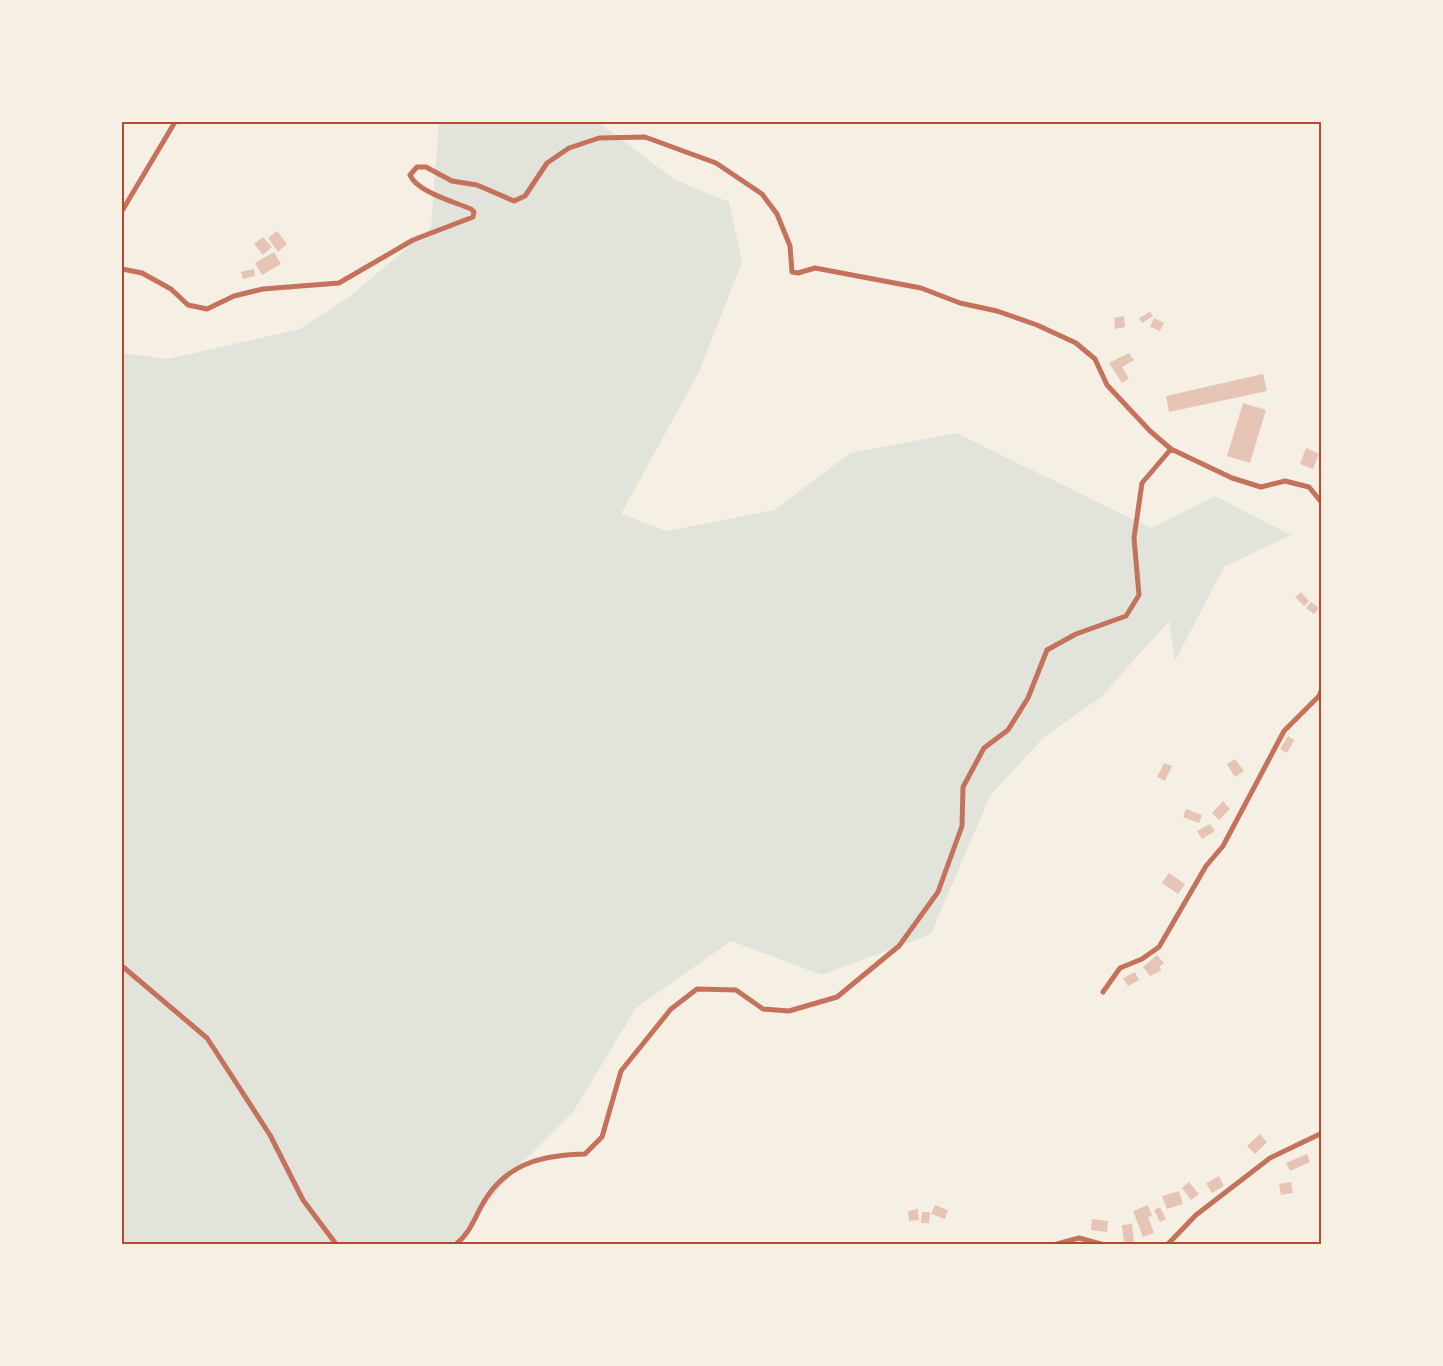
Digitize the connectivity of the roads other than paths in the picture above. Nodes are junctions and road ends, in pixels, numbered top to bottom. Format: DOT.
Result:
graph roads {
  1 [pos="175,122"];
  2 [pos="122,211"];
  3 [pos="122,269"];
  4 [pos="1171,450"];
  5 [pos="1322,503"];
  6 [pos="1322,689"];
  7 [pos="122,966"];
  8 [pos="1103,992"];
  9 [pos="1322,1133"];
  10 [pos="336,1245"];
  11 [pos="456,1245"];
  12 [pos="1057,1245"];
  13 [pos="1101,1245"];
  14 [pos="1168,1245"];
  1 -- 2 [label="street"];
  3 -- 4 [label="street"];
  4 -- 5 [label="street"];
  4 -- 11 [label="street"];
  6 -- 8 [label="street"];
  7 -- 10 [label="street"];
  9 -- 14 [label="street"];
  12 -- 13 [label="street"];
}
